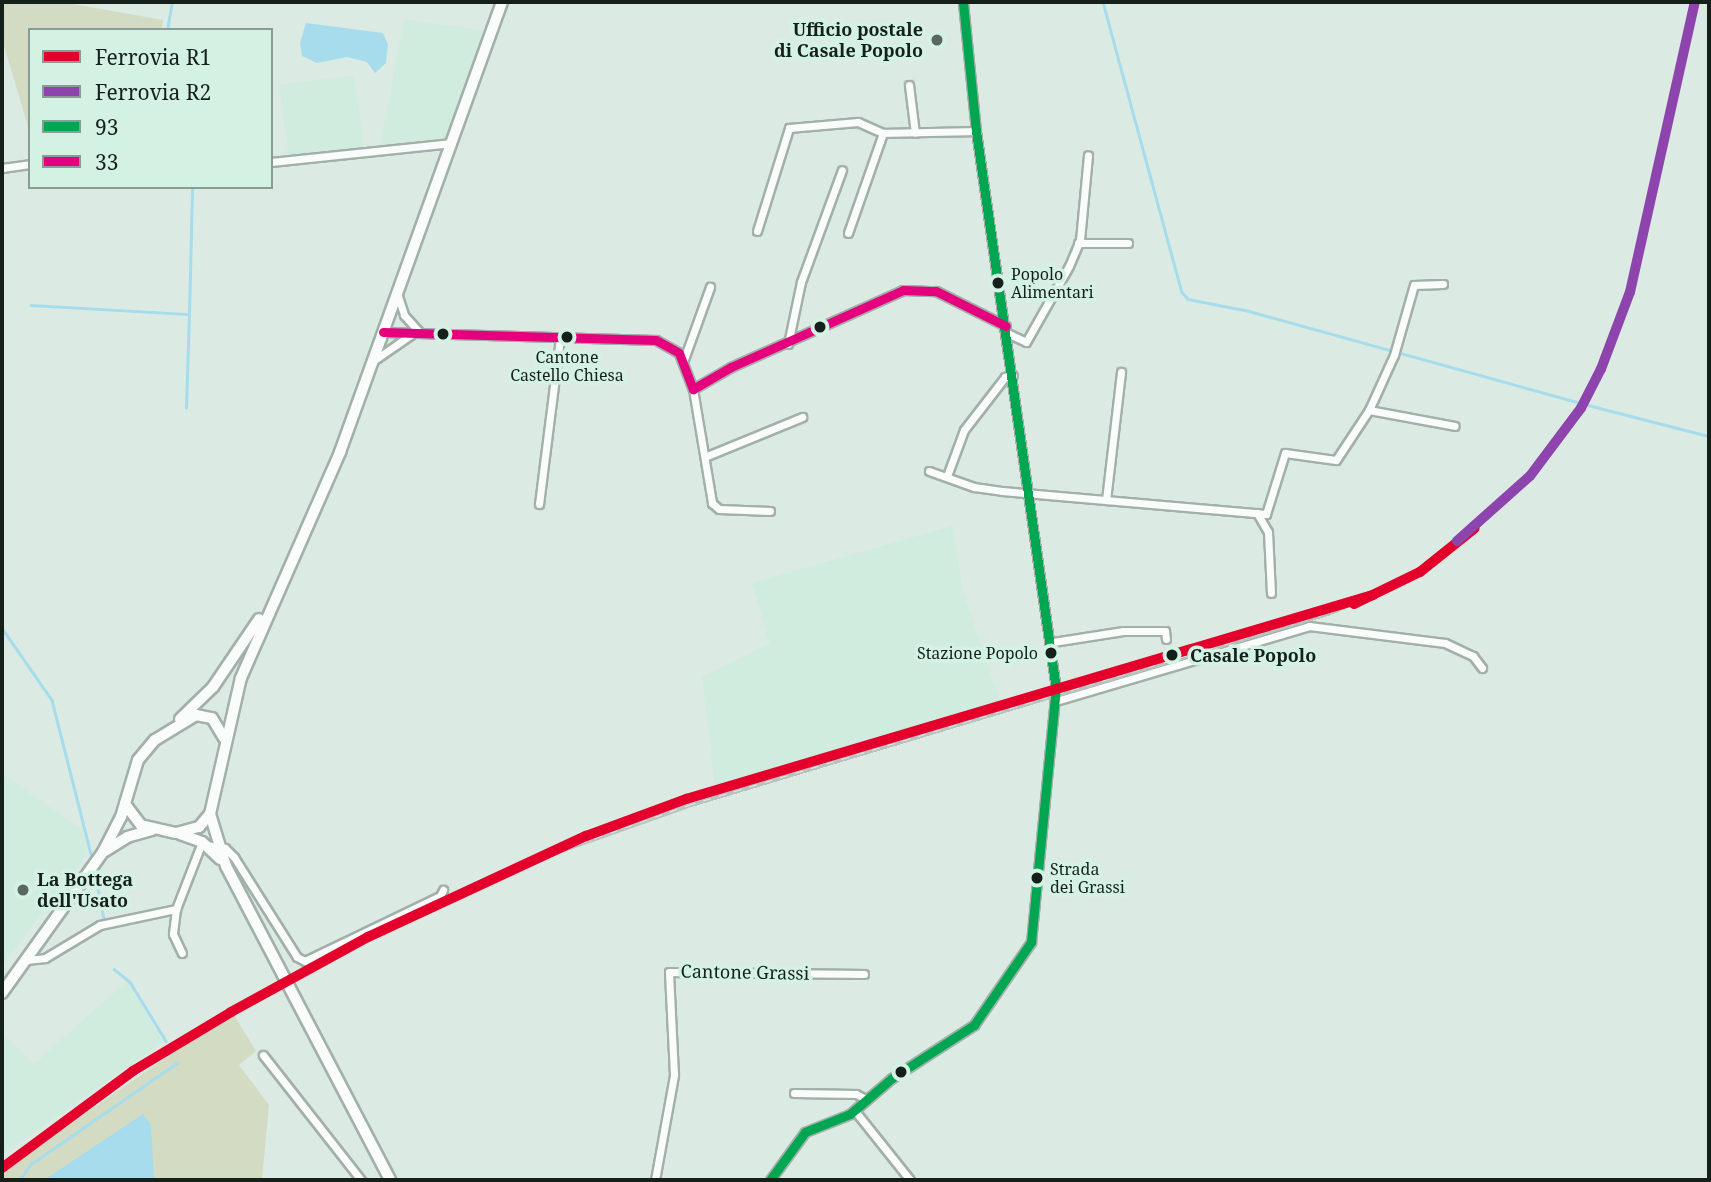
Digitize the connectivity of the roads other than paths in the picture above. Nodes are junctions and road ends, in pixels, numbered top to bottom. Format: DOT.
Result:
graph roads {
  1 [pos="502,2"];
  2 [pos="963,2"];
  3 [pos="909,85"];
  4 [pos="976,131"];
  5 [pos="915,132"];
  6 [pos="883,133"];
  7 [pos="452,143"];
  8 [pos="1088,155"];
  9 [pos="273,162"];
  10 [pos="28,164"];
  11 [pos="2,168"];
  12 [pos="842,170"];
  13 [pos="757,231"];
  14 [pos="848,233"];
  15 [pos="1078,243"];
  16 [pos="1128,243"];
  17 [pos="1443,284"];
  18 [pos="710,287"];
  19 [pos="397,291"];
  20 [pos="1007,329"];
  21 [pos="383,332"];
  22 [pos="417,333"];
  23 [pos="560,338"];
  24 [pos="788,344"];
  25 [pos="684,362"];
  26 [pos="371,365"];
  27 [pos="1121,372"];
  28 [pos="1013,375"];
  29 [pos="694,389"];
  30 [pos="1369,410"];
  31 [pos="802,417"];
  32 [pos="1455,426"];
  33 [pos="707,456"];
  34 [pos="929,471"];
  35 [pos="947,476"];
  36 [pos="1030,493"];
  37 [pos="1106,500"];
  38 [pos="539,504"];
  39 [pos="770,511"];
  40 [pos="1257,513"];
  41 [pos="1271,593"];
  42 [pos="270,604"];
  43 [pos="1166,639"];
  44 [pos="1053,642"];
  45 [pos="1482,668"];
  46 [pos="1056,697"];
  47 [pos="177,724"];
  48 [pos="225,742"];
  49 [pos="125,804"];
  50 [pos="210,814"];
  51 [pos="156,829"];
  52 [pos="176,833"];
  53 [pos="209,844"];
  54 [pos="101,855"];
  55 [pos="443,890"];
  56 [pos="176,909"];
  57 [pos="182,953"];
  58 [pos="27,960"];
  59 [pos="864,974"];
  60 [pos="2,993"];
  61 [pos="263,1055"];
  62 [pos="794,1093"];
  63 [pos="866,1099"];
  64 [pos="855,1111"];
  65 [pos="361,1180"];
  66 [pos="390,1180"];
  67 [pos="655,1180"];
  68 [pos="770,1180"];
  69 [pos="910,1180"];
  1 -- 7 [label="main road"];
  2 -- 4 [label="street"];
  3 -- 5 [label="street"];
  4 -- 5 [label="street"];
  4 -- 20 [label="street"];
  5 -- 6 [label="street"];
  6 -- 13 [label="street"];
  6 -- 14 [label="street"];
  7 -- 9 [label="street"];
  7 -- 19 [label="main road"];
  8 -- 15 [label="street"];
  10 -- 11 [label="street"];
  12 -- 24 [label="street"];
  15 -- 16 [label="street"];
  15 -- 20 [label="street"];
  17 -- 30 [label="street"];
  18 -- 25 [label="street"];
  19 -- 21 [label="main road"];
  19 -- 22 [label="street"];
  20 -- 24 [label="street"];
  20 -- 28 [label="street"];
  21 -- 22 [label="street"];
  21 -- 26 [label="main road"];
  22 -- 23 [label="street"];
  22 -- 26 [label="street"];
  23 -- 25 [label="street"];
  23 -- 38 [label="street"];
  24 -- 29 [label="street"];
  25 -- 29 [label="street"];
  26 -- 42 [label="main road"];
  27 -- 37 [label="street"];
  28 -- 35 [label="street"];
  28 -- 36 [label="street"];
  29 -- 33 [label="street"];
  30 -- 32 [label="street"];
  30 -- 40 [label="street"];
  31 -- 33 [label="street"];
  33 -- 39 [label="street"];
  34 -- 35 [label="street"];
  35 -- 36 [label="street"];
  36 -- 37 [label="street"];
  36 -- 44 [label="street"];
  37 -- 40 [label="street"];
  40 -- 41 [label="street"];
  42 -- 47 [label="main road"];
  42 -- 48 [label="main road"];
  43 -- 44 [label="street"];
  44 -- 46 [label="street"];
  45 -- 46 [label="street"];
  46 -- 63 [label="street"];
  47 -- 48 [label="main road"];
  47 -- 49 [label="main road"];
  48 -- 50 [label="main road"];
  49 -- 51 [label="main road"];
  49 -- 54 [label="main road"];
  50 -- 52 [label="main road"];
  50 -- 53 [label="main road"];
  51 -- 52 [label="main road"];
  51 -- 54 [label="main road"];
  52 -- 53 [label="main road"];
  53 -- 55 [label="street"];
  53 -- 56 [label="street"];
  53 -- 66 [label="main road"];
  54 -- 58 [label="main road"];
  56 -- 57 [label="street"];
  56 -- 58 [label="street"];
  58 -- 60 [label="main road"];
  59 -- 67 [label="street, Cantone Grassi"];
  61 -- 65 [label="street"];
  62 -- 63 [label="street"];
  63 -- 64 [label="street"];
  64 -- 68 [label="street"];
  64 -- 69 [label="street"];
}
